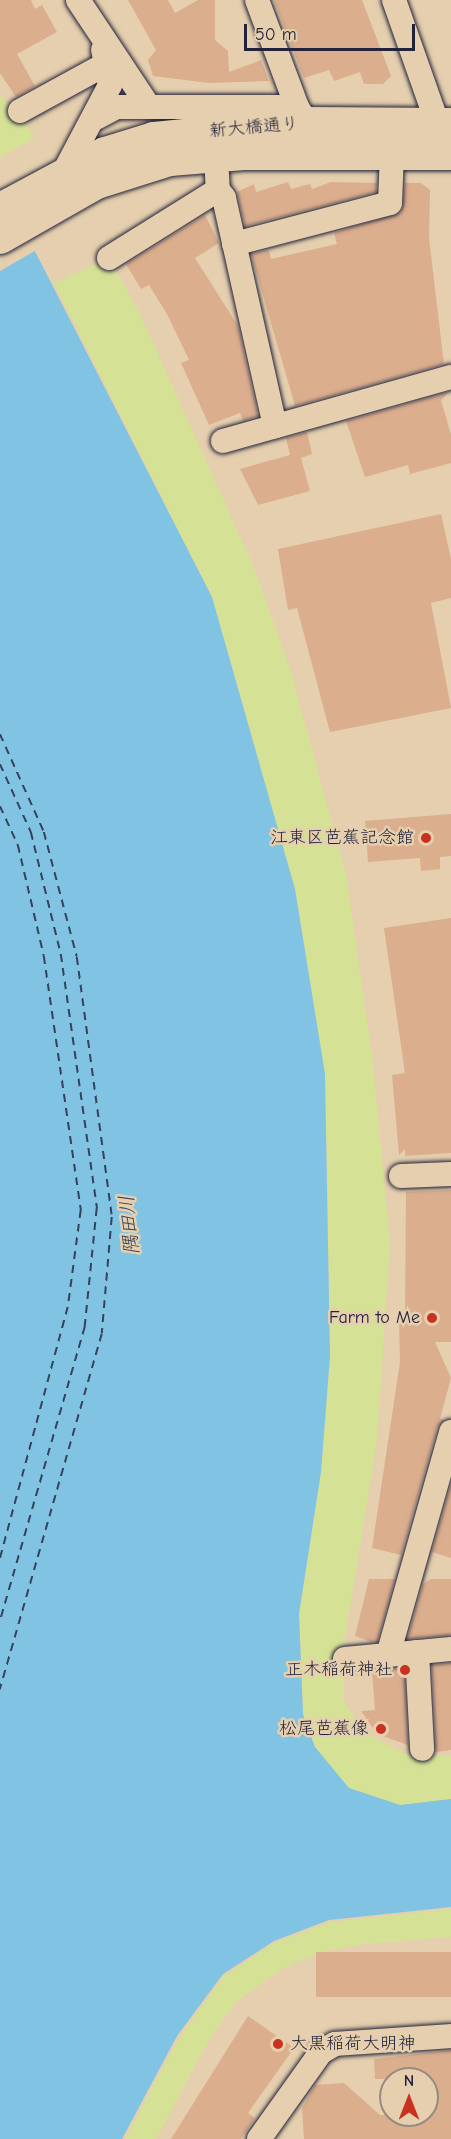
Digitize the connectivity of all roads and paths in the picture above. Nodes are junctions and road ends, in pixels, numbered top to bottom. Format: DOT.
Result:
graph roads {
  1 [pos="78,0"];
  2 [pos="257,0"];
  3 [pos="394,0"];
  4 [pos="104,53"];
  5 [pos="149,107"];
  6 [pos="20,111"];
  7 [pos="302,115"];
  8 [pos="96,118"];
  9 [pos="448,144"];
  10 [pos="392,154"];
  11 [pos="216,156"];
  12 [pos="69,183"];
  13 [pos="218,190"];
  14 [pos="0,209"];
  15 [pos="0,238"];
  16 [pos="234,244"];
  17 [pos="109,258"];
  18 [pos="451,377"];
  19 [pos="275,426"];
  20 [pos="223,441"];
  21 [pos="451,1174"];
  22 [pos="401,1176"];
  23 [pos="451,1432"];
  24 [pos="451,1649"];
  25 [pos="417,1652"];
  26 [pos="388,1655"];
  27 [pos="345,1659"];
  28 [pos="422,1749"];
  29 [pos="451,2036"];
  30 [pos="259,2139"];
  1 -- 4 [label="street"];
  2 -- 7 [label="street"];
  3 -- 9 [label="street"];
  4 -- 5 [label="street"];
  4 -- 6 [label="street"];
  4 -- 8 [label="street"];
  5 -- 7 [label="street"];
  5 -- 8 [label="street"];
  7 -- 9 [label="main road, 新大橋通り"];
  7 -- 12 [label="main road, 新大橋通り"];
  8 -- 12 [label="street"];
  9 -- 10 [label="main road, 新大橋通り"];
  10 -- 11 [label="main road, 新大橋通り"];
  10 -- 16 [label="street"];
  11 -- 12 [label="main road, 新大橋通り"];
  11 -- 13 [label="street"];
  12 -- 14 [label="main road"];
  12 -- 15 [label="main road"];
  13 -- 16 [label="street"];
  13 -- 17 [label="street"];
  16 -- 19 [label="street"];
  18 -- 19 [label="street"];
  19 -- 20 [label="street"];
  21 -- 22 [label="street"];
  23 -- 26 [label="street"];
  24 -- 25 [label="street"];
  25 -- 26 [label="street"];
  25 -- 28 [label="street"];
  26 -- 27 [label="street"];
  29 -- 30 [label="street"];
}
